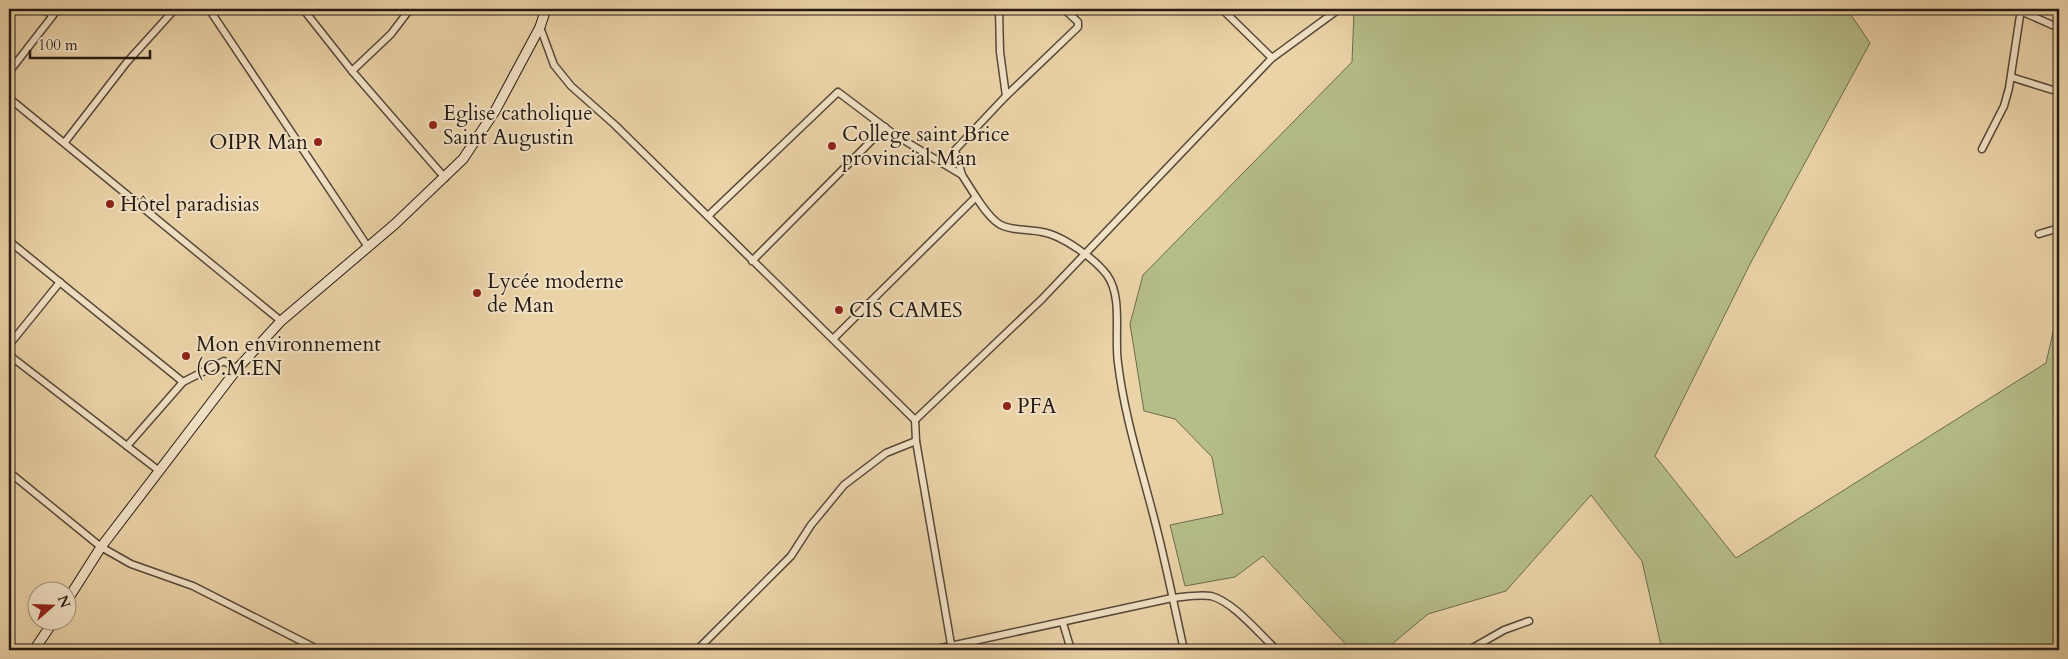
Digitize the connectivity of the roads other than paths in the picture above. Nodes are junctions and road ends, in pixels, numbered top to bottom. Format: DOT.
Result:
graph roads {
  1 [pos="45,9"];
  2 [pos="58,9"];
  3 [pos="175,9"];
  4 [pos="209,9"];
  5 [pos="303,9"];
  6 [pos="410,9"];
  7 [pos="546,9"];
  8 [pos="999,9"];
  9 [pos="1064,9"];
  10 [pos="1222,9"];
  11 [pos="1339,9"];
  12 [pos="2019,9"];
  13 [pos="52,16"];
  14 [pos="540,27"];
  15 [pos="2059,28"];
  16 [pos="1272,58"];
  17 [pos="352,71"];
  18 [pos="9,72"];
  19 [pos="2011,77"];
  20 [pos="2059,92"];
  21 [pos="1006,96"];
  22 [pos="9,98"];
  23 [pos="884,127"];
  24 [pos="65,142"];
  25 [pos="1982,148"];
  26 [pos="962,175"];
  27 [pos="445,178"];
  28 [pos="976,197"];
  29 [pos="708,216"];
  30 [pos="2059,228"];
  31 [pos="2039,234"];
  32 [pos="9,241"];
  33 [pos="368,247"];
  34 [pos="1085,254"];
  35 [pos="752,260"];
  36 [pos="60,282"];
  37 [pos="282,321"];
  38 [pos="834,338"];
  39 [pos="9,345"];
  40 [pos="9,355"];
  41 [pos="237,369"];
  42 [pos="183,382"];
  43 [pos="915,420"];
  44 [pos="916,440"];
  45 [pos="127,446"];
  46 [pos="158,470"];
  47 [pos="9,472"];
  48 [pos="101,546"];
  49 [pos="78,583"];
  50 [pos="1172,598"];
  51 [pos="1530,621"];
  52 [pos="1063,623"];
  53 [pos="46,632"];
  54 [pos="952,648"];
  55 [pos="34,650"];
  56 [pos="319,650"];
  57 [pos="697,650"];
  58 [pos="932,650"];
  59 [pos="1071,650"];
  60 [pos="1184,650"];
  61 [pos="1276,650"];
  62 [pos="1469,650"];
  1 -- 13 [label="street"];
  2 -- 13 [label="street"];
  3 -- 24 [label="street"];
  4 -- 33 [label="street"];
  5 -- 17 [label="street"];
  6 -- 17 [label="street"];
  7 -- 14 [label="main road"];
  8 -- 21 [label="street"];
  9 -- 21 [label="street"];
  10 -- 16 [label="street"];
  11 -- 16 [label="street"];
  12 -- 15 [label="street"];
  12 -- 19 [label="street"];
  13 -- 18 [label="street"];
  14 -- 27 [label="main road"];
  14 -- 29 [label="street"];
  16 -- 34 [label="street"];
  17 -- 27 [label="street"];
  19 -- 20 [label="street"];
  19 -- 25 [label="street"];
  21 -- 26 [label="street"];
  22 -- 24 [label="street"];
  23 -- 26 [label="street"];
  23 -- 29 [label="street"];
  23 -- 35 [label="street"];
  24 -- 37 [label="street"];
  26 -- 28 [label="street"];
  27 -- 33 [label="main road"];
  28 -- 34 [label="street"];
  28 -- 38 [label="street"];
  29 -- 35 [label="street"];
  30 -- 31 [label="street"];
  32 -- 36 [label="street"];
  33 -- 37 [label="main road"];
  34 -- 43 [label="street"];
  34 -- 50 [label="street"];
  35 -- 38 [label="street"];
  36 -- 39 [label="street"];
  36 -- 42 [label="street"];
  37 -- 41 [label="main road"];
  38 -- 43 [label="street"];
  40 -- 45 [label="street"];
  41 -- 42 [label="street"];
  41 -- 46 [label="main road"];
  42 -- 45 [label="street"];
  43 -- 44 [label="street"];
  44 -- 54 [label="street"];
  44 -- 57 [label="street"];
  45 -- 46 [label="street"];
  46 -- 48 [label="main road"];
  47 -- 48 [label="street"];
  48 -- 49 [label="main road"];
  48 -- 56 [label="street"];
  50 -- 52 [label="street"];
  50 -- 60 [label="street"];
  50 -- 61 [label="street"];
  51 -- 62 [label="street"];
  52 -- 54 [label="street"];
  52 -- 59 [label="street"];
  53 -- 55 [label="main road"];
  54 -- 58 [label="street"];
}
